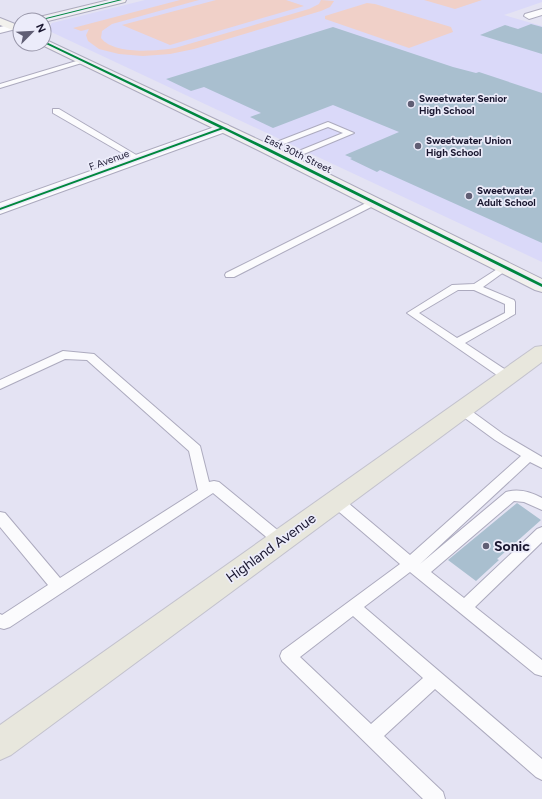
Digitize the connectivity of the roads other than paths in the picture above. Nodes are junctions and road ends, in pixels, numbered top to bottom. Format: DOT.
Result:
graph roads {
  1 [pos="121,0"];
  2 [pos="542,12"];
  3 [pos="52,17"];
  4 [pos="542,20"];
  5 [pos="0,21"];
  6 [pos="12,25"];
  7 [pos="12,28"];
  8 [pos="0,30"];
  9 [pos="52,46"];
  10 [pos="83,61"];
  11 [pos="0,86"];
  12 [pos="56,111"];
  13 [pos="223,128"];
  14 [pos="265,148"];
  15 [pos="139,159"];
  16 [pos="287,159"];
  17 [pos="374,202"];
  18 [pos="0,209"];
  19 [pos="505,267"];
  20 [pos="230,275"];
  21 [pos="542,286"];
  22 [pos="476,287"];
  23 [pos="458,343"];
  24 [pos="542,352"];
  25 [pos="508,376"];
  26 [pos="0,385"];
  27 [pos="462,410"];
  28 [pos="530,455"];
  29 [pos="542,463"];
  30 [pos="205,492"];
  31 [pos="336,501"];
  32 [pos="542,505"];
  33 [pos="0,517"];
  34 [pos="542,533"];
  35 [pos="281,541"];
  36 [pos="415,568"];
  37 [pos="59,587"];
  38 [pos="352,607"];
  39 [pos="465,607"];
  40 [pos="0,621"];
  41 [pos="541,668"];
  42 [pos="434,678"];
  43 [pos="371,736"];
  44 [pos="0,744"];
  45 [pos="542,771"];
  46 [pos="436,799"];
  1 -- 3 [label="main road"];
  2 -- 4 [label="street"];
  5 -- 6 [label="main road"];
  7 -- 8 [label="street"];
  9 -- 10 [label="main road, East 30th Street"];
  10 -- 11 [label="lane"];
  10 -- 13 [label="main road, East 30th Street"];
  12 -- 15 [label="lane"];
  13 -- 14 [label="main road, East 30th Street"];
  13 -- 15 [label="street, F Avenue"];
  14 -- 16 [label="main road, East 30th Street"];
  14 -- 16 [label="lane"];
  15 -- 18 [label="street, F Avenue"];
  16 -- 17 [label="main road, East 30th Street"];
  17 -- 19 [label="main road, East 30th Street"];
  17 -- 20 [label="lane"];
  19 -- 21 [label="main road, East 30th Street"];
  19 -- 22 [label="lane"];
  22 -- 23 [label="lane"];
  22 -- 23 [label="lane"];
  23 -- 25 [label="lane"];
  24 -- 25 [label="main road, Highland Avenue"];
  25 -- 27 [label="main road, Highland Avenue"];
  26 -- 30 [label="lane"];
  27 -- 28 [label="lane"];
  27 -- 31 [label="main road, Highland Avenue"];
  28 -- 29 [label="lane"];
  28 -- 36 [label="lane"];
  30 -- 35 [label="lane"];
  30 -- 37 [label="lane"];
  31 -- 35 [label="main road, Highland Avenue"];
  31 -- 36 [label="lane"];
  32 -- 36 [label="lane"];
  33 -- 37 [label="lane"];
  34 -- 39 [label="lane"];
  35 -- 44 [label="main road, Highland Avenue"];
  36 -- 38 [label="lane"];
  36 -- 39 [label="lane"];
  37 -- 40 [label="lane"];
  38 -- 42 [label="lane"];
  38 -- 43 [label="lane"];
  39 -- 41 [label="lane"];
  42 -- 43 [label="lane"];
  42 -- 45 [label="lane"];
  43 -- 46 [label="lane"];
}
